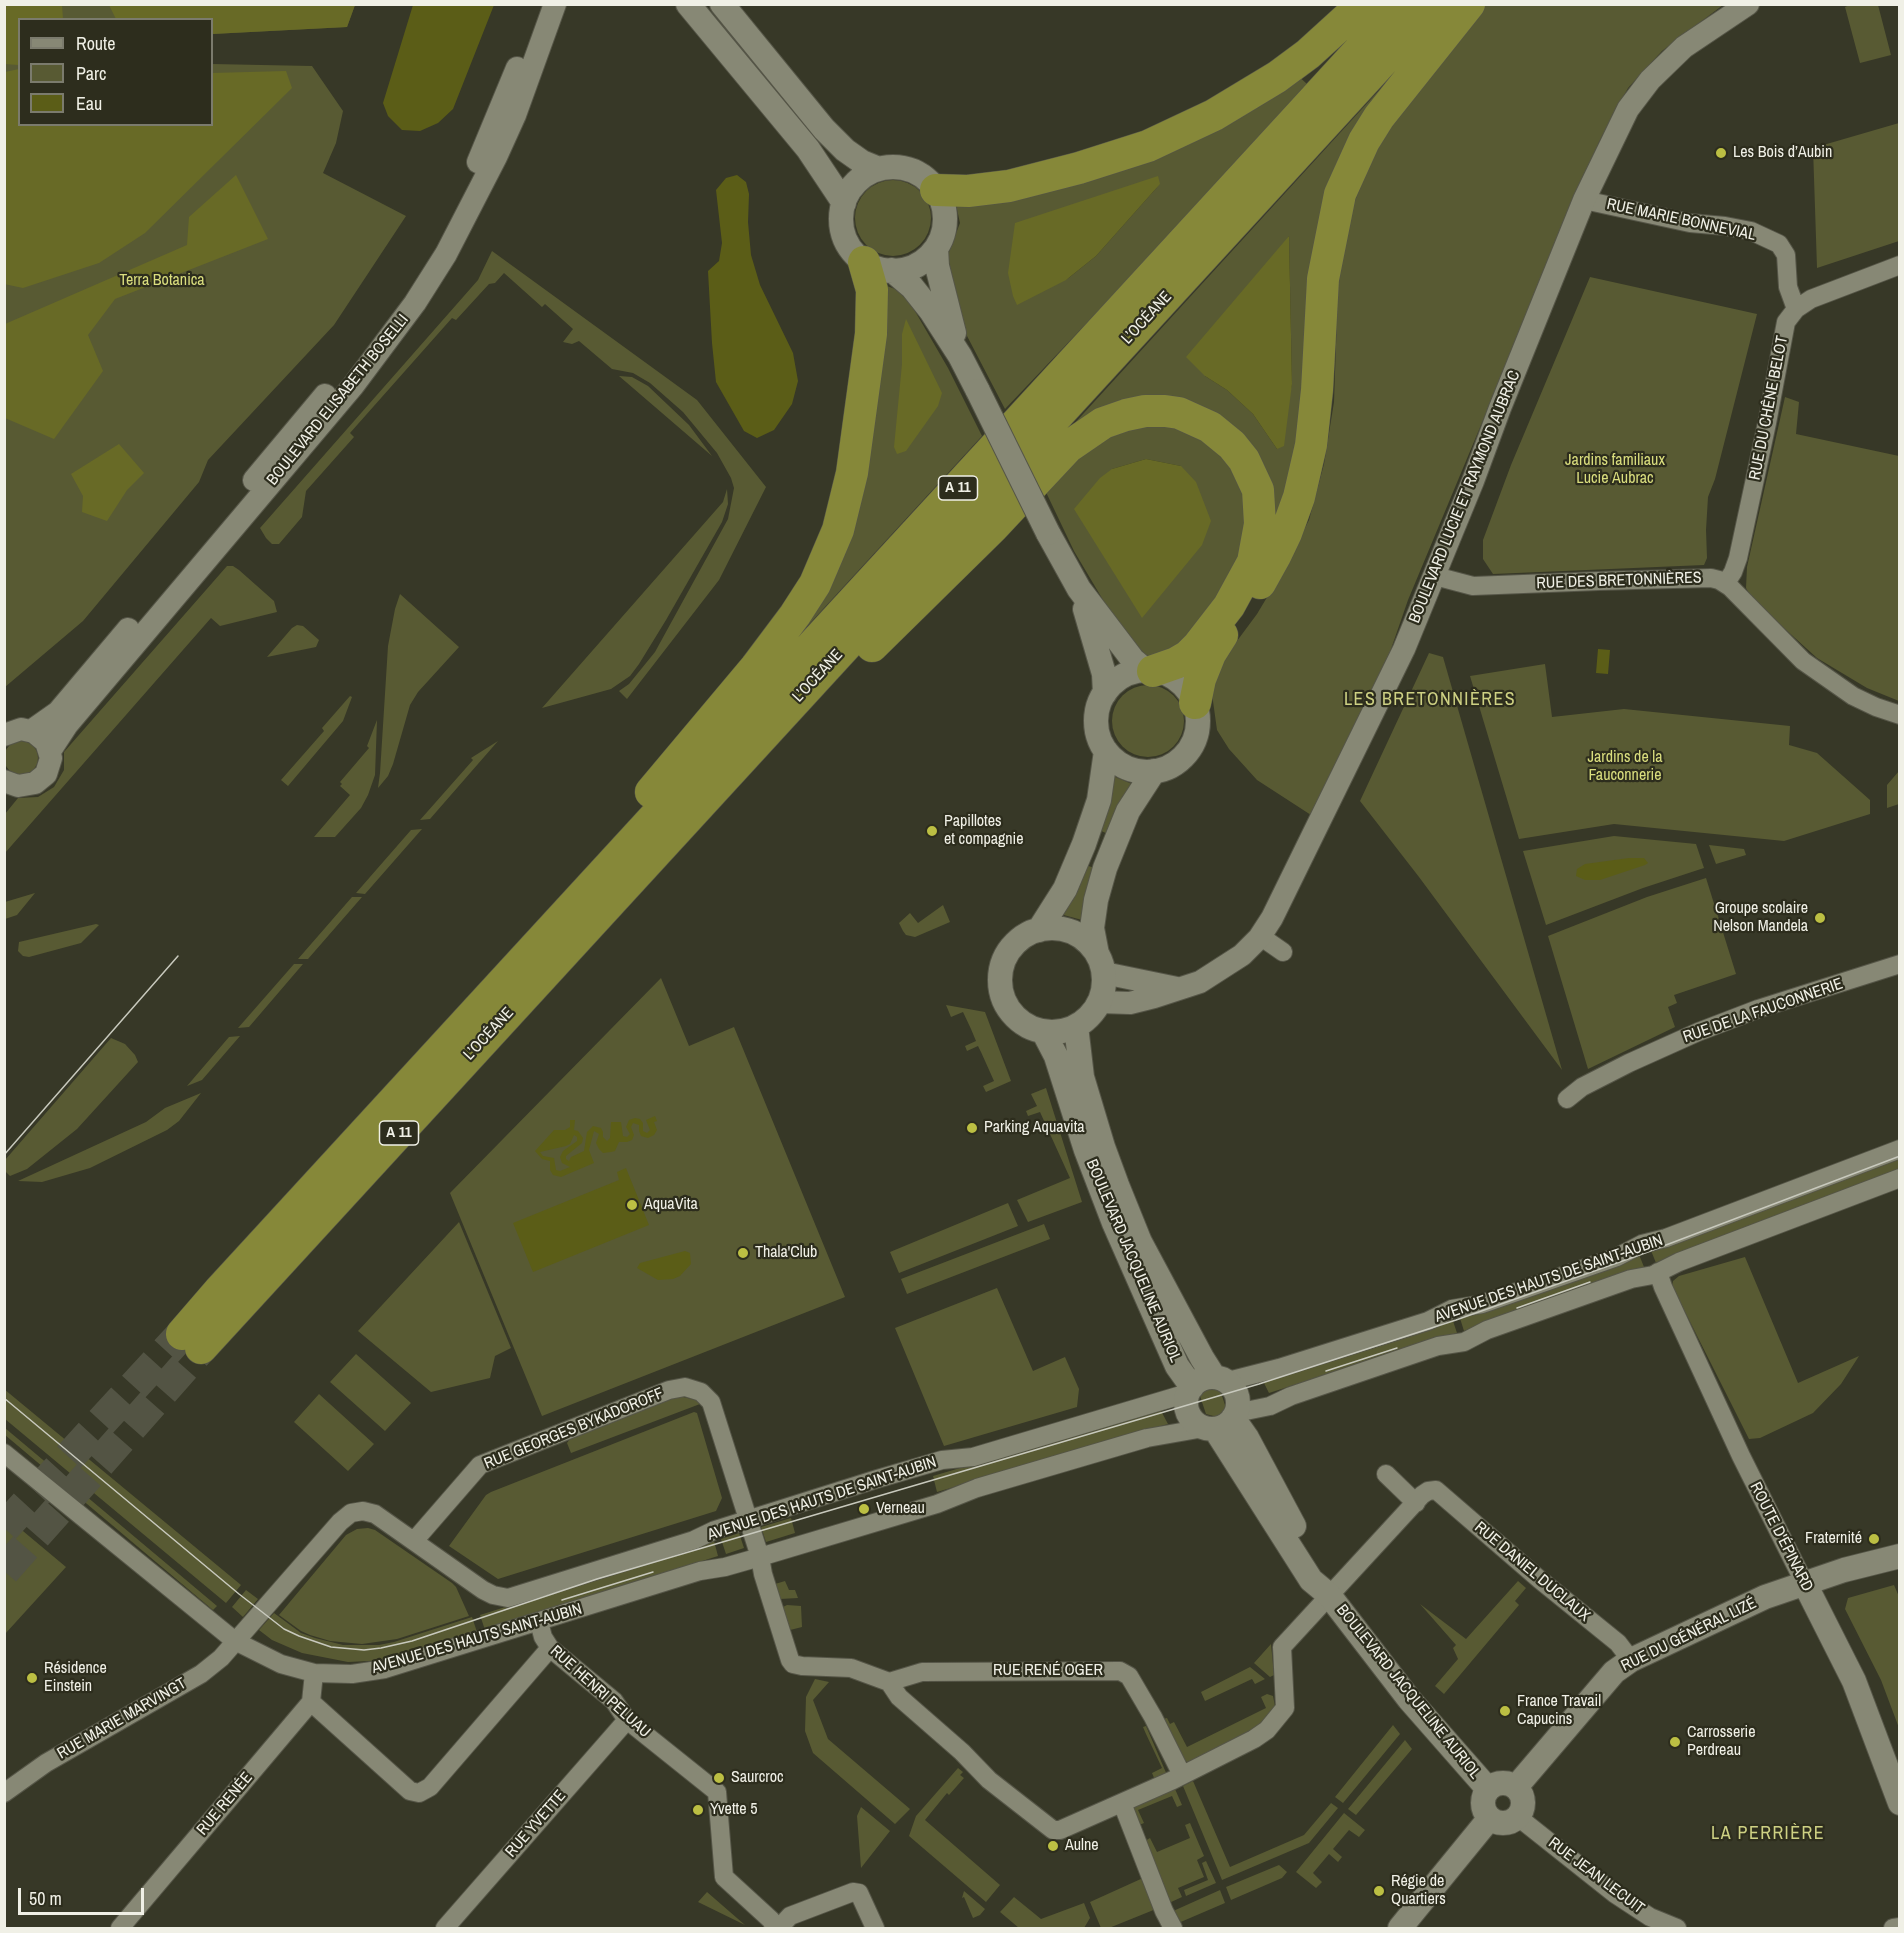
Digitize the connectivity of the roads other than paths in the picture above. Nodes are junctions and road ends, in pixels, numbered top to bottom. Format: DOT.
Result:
graph roads {
  1 [pos="540,4"];
  2 [pos="555,4"];
  3 [pos="688,4"];
  4 [pos="722,4"];
  5 [pos="1363,4"];
  6 [pos="1402,4"];
  7 [pos="1436,4"];
  8 [pos="1469,4"];
  9 [pos="1748,4"];
  10 [pos="879,169"];
  11 [pos="936,190"];
  12 [pos="1584,200"];
  13 [pos="844,203"];
  14 [pos="936,248"];
  15 [pos="1899,265"];
  16 [pos="878,266"];
  17 [pos="1797,309"];
  18 [pos="960,356"];
  19 [pos="1435,576"];
  20 [pos="1726,583"];
  21 [pos="1079,590"];
  22 [pos="1149,670"];
  23 [pos="1106,693"];
  24 [pos="1195,703"];
  25 [pos="1899,715"];
  26 [pos="32,731"];
  27 [pos="765,734"];
  28 [pos="4,735"];
  29 [pos="50,751"];
  30 [pos="1106,751"];
  31 [pos="1154,771"];
  32 [pos="9,787"];
  33 [pos="1039,930"];
  34 [pos="1260,936"];
  35 [pos="1283,952"];
  36 [pos="1100,964"];
  37 [pos="1899,964"];
  38 [pos="514,971"];
  39 [pos="1181,989"];
  40 [pos="1099,1002"];
  41 [pos="1076,1026"];
  42 [pos="1043,1031"];
  43 [pos="1567,1099"];
  44 [pos="1899,1149"];
  45 [pos="1899,1178"];
  46 [pos="1658,1272"];
  47 [pos="1221,1379"];
  48 [pos="1190,1390"];
  49 [pos="1222,1422"];
  50 [pos="4,1453"];
  51 [pos="1386,1474"];
  52 [pos="1422,1497"];
  53 [pos="937,1504"];
  54 [pos="747,1520"];
  55 [pos="414,1541"];
  56 [pos="1899,1556"];
  57 [pos="760,1557"];
  58 [pos="1804,1582"];
  59 [pos="1329,1595"];
  60 [pos="539,1622"];
  61 [pos="235,1641"];
  62 [pos="550,1648"];
  63 [pos="1631,1660"];
  64 [pos="314,1673"];
  65 [pos="890,1682"];
  66 [pos="311,1702"];
  67 [pos="627,1720"];
  68 [pos="1182,1775"];
  69 [pos="1516,1787"];
  70 [pos="1488,1789"];
  71 [pos="4,1793"];
  72 [pos="1122,1803"];
  73 [pos="1899,1803"];
  74 [pos="1518,1817"];
  75 [pos="1489,1819"];
  76 [pos="1899,1927"];
  77 [pos="120,1929"];
  78 [pos="446,1929"];
  79 [pos="777,1929"];
  80 [pos="875,1929"];
  81 [pos="1173,1929"];
  82 [pos="1400,1929"];
  83 [pos="1677,1929"];
  84 [pos="1893,1929"];
  1 -- 26 [label="street"];
  2 -- 29 [label="street, BOULEVARD ELISABETH BOSELLI"];
  3 -- 13 [label="main road"];
  4 -- 10 [label="main road"];
  5 -- 11 [label="highway"];
  6 -- 38 [label="highway, L’OCÉANE / A 11"];
  7 -- 27 [label="highway, L’OCÉANE / A 11"];
  8 -- 24 [label="highway"];
  9 -- 12 [label="street, BOULEVARD LUCIE ET RAYMOND AUBRAC"];
  10 -- 11 [label="main road"];
  10 -- 13 [label="main road"];
  11 -- 14 [label="main road"];
  12 -- 17 [label="street, RUE MARIE BONNEVIAL"];
  12 -- 19 [label="street, BOULEVARD LUCIE ET RAYMOND AUBRAC"];
  13 -- 16 [label="main road"];
  14 -- 16 [label="main road"];
  14 -- 18 [label="main road"];
  15 -- 17 [label="street"];
  16 -- 18 [label="main road"];
  16 -- 38 [label="highway"];
  17 -- 20 [label="street, RUE DU CHÊNE BELOT"];
  18 -- 21 [label="main road, bridge"];
  19 -- 20 [label="street, RUE DES BRETONNIÈRES"];
  19 -- 34 [label="street, BOULEVARD LUCIE ET RAYMOND AUBRAC"];
  20 -- 25 [label="street, RUE DES BRETONNIÈRES"];
  21 -- 22 [label="main road"];
  21 -- 23 [label="main road"];
  22 -- 23 [label="main road"];
  22 -- 24 [label="main road"];
  22 -- 27 [label="highway"];
  23 -- 30 [label="main road"];
  24 -- 31 [label="main road"];
  26 -- 28 [label="street"];
  26 -- 29 [label="street"];
  27 -- 38 [label="highway, L’OCÉANE / A 11"];
  29 -- 32 [label="street, BOULEVARD ELISABETH BOSELLI"];
  30 -- 31 [label="main road"];
  30 -- 33 [label="main road"];
  31 -- 36 [label="main road"];
  33 -- 36 [label="main road"];
  33 -- 42 [label="main road"];
  34 -- 35 [label="street"];
  34 -- 39 [label="street, BOULEVARD LUCIE ET RAYMOND AUBRAC"];
  36 -- 39 [label="street"];
  36 -- 40 [label="main road"];
  37 -- 43 [label="street, RUE DE LA FAUCONNERIE"];
  39 -- 40 [label="street, BOULEVARD LUCIE ET RAYMOND AUBRAC"];
  40 -- 41 [label="main road"];
  41 -- 42 [label="main road"];
  41 -- 47 [label="main road, BOULEVARD JACQUELINE AURIOL"];
  42 -- 48 [label="main road, BOULEVARD JACQUELINE AURIOL"];
  44 -- 47 [label="street, AVENUE DES HAUTS DE SAINT-AUBIN"];
  45 -- 46 [label="street, AVENUE DES HAUTS DE SAINT-AUBIN"];
  46 -- 49 [label="street, AVENUE DES HAUTS DE SAINT-AUBIN"];
  46 -- 58 [label="street, ROUTE D'ÉPINARD"];
  47 -- 48 [label="main road"];
  47 -- 49 [label="main road"];
  48 -- 49 [label="main road"];
  48 -- 54 [label="street, AVENUE DES HAUTS DE SAINT-AUBIN"];
  49 -- 53 [label="street, AVENUE DES HAUTS DE SAINT-AUBIN"];
  49 -- 59 [label="main road, BOULEVARD JACQUELINE AURIOL"];
  50 -- 61 [label="street, AVENUE DES HAUTS SAINT-AUBIN"];
  51 -- 52 [label="street, RUE DANIEL DUCLAUX"];
  52 -- 59 [label="street"];
  52 -- 63 [label="street, RUE DANIEL DUCLAUX"];
  53 -- 57 [label="street, AVENUE DES HAUTS SAINT-AUBIN"];
  54 -- 55 [label="street, AVENUE DES HAUTS DE SAINT-AUBIN"];
  54 -- 55 [label="street, RUE GEORGES BYKADOROFF"];
  54 -- 57 [label="street, RUE GEORGES BYKADOROFF"];
  55 -- 61 [label="street, RUE MARIE MARVINGT"];
  56 -- 58 [label="main road, RUE DU GÉNÉRAL LIZÉ"];
  57 -- 60 [label="street, AVENUE DES HAUTS SAINT-AUBIN"];
  57 -- 65 [label="street"];
  58 -- 63 [label="main road, RUE DU GÉNÉRAL LIZÉ"];
  58 -- 73 [label="main road, ROUTE D'ÉPINARD"];
  59 -- 68 [label="street"];
  59 -- 70 [label="main road, BOULEVARD JACQUELINE AURIOL"];
  60 -- 62 [label="street, RUE HENRI PELUAU"];
  60 -- 64 [label="street, AVENUE DES HAUTS SAINT-AUBIN"];
  61 -- 64 [label="street, AVENUE DES HAUTS SAINT-AUBIN"];
  61 -- 71 [label="street, RUE MARIE MARVINGT"];
  62 -- 66 [label="street"];
  62 -- 67 [label="street, RUE HENRI PELUAU"];
  63 -- 69 [label="main road, RUE DU GÉNÉRAL LIZÉ"];
  64 -- 66 [label="street"];
  65 -- 68 [label="street, RUE RENÉ OGER"];
  65 -- 72 [label="street"];
  66 -- 77 [label="street, RUE RENÉE"];
  67 -- 78 [label="street, RUE YVETTE"];
  67 -- 79 [label="street, RUE HENRI PELUAU"];
  68 -- 72 [label="street"];
  69 -- 70 [label="main road"];
  69 -- 74 [label="main road"];
  70 -- 75 [label="main road"];
  72 -- 81 [label="street"];
  74 -- 75 [label="main road"];
  74 -- 83 [label="street, RUE JEAN LECUIT"];
  75 -- 82 [label="main road"];
  76 -- 84 [label="street"];
  79 -- 80 [label="street"];
}
